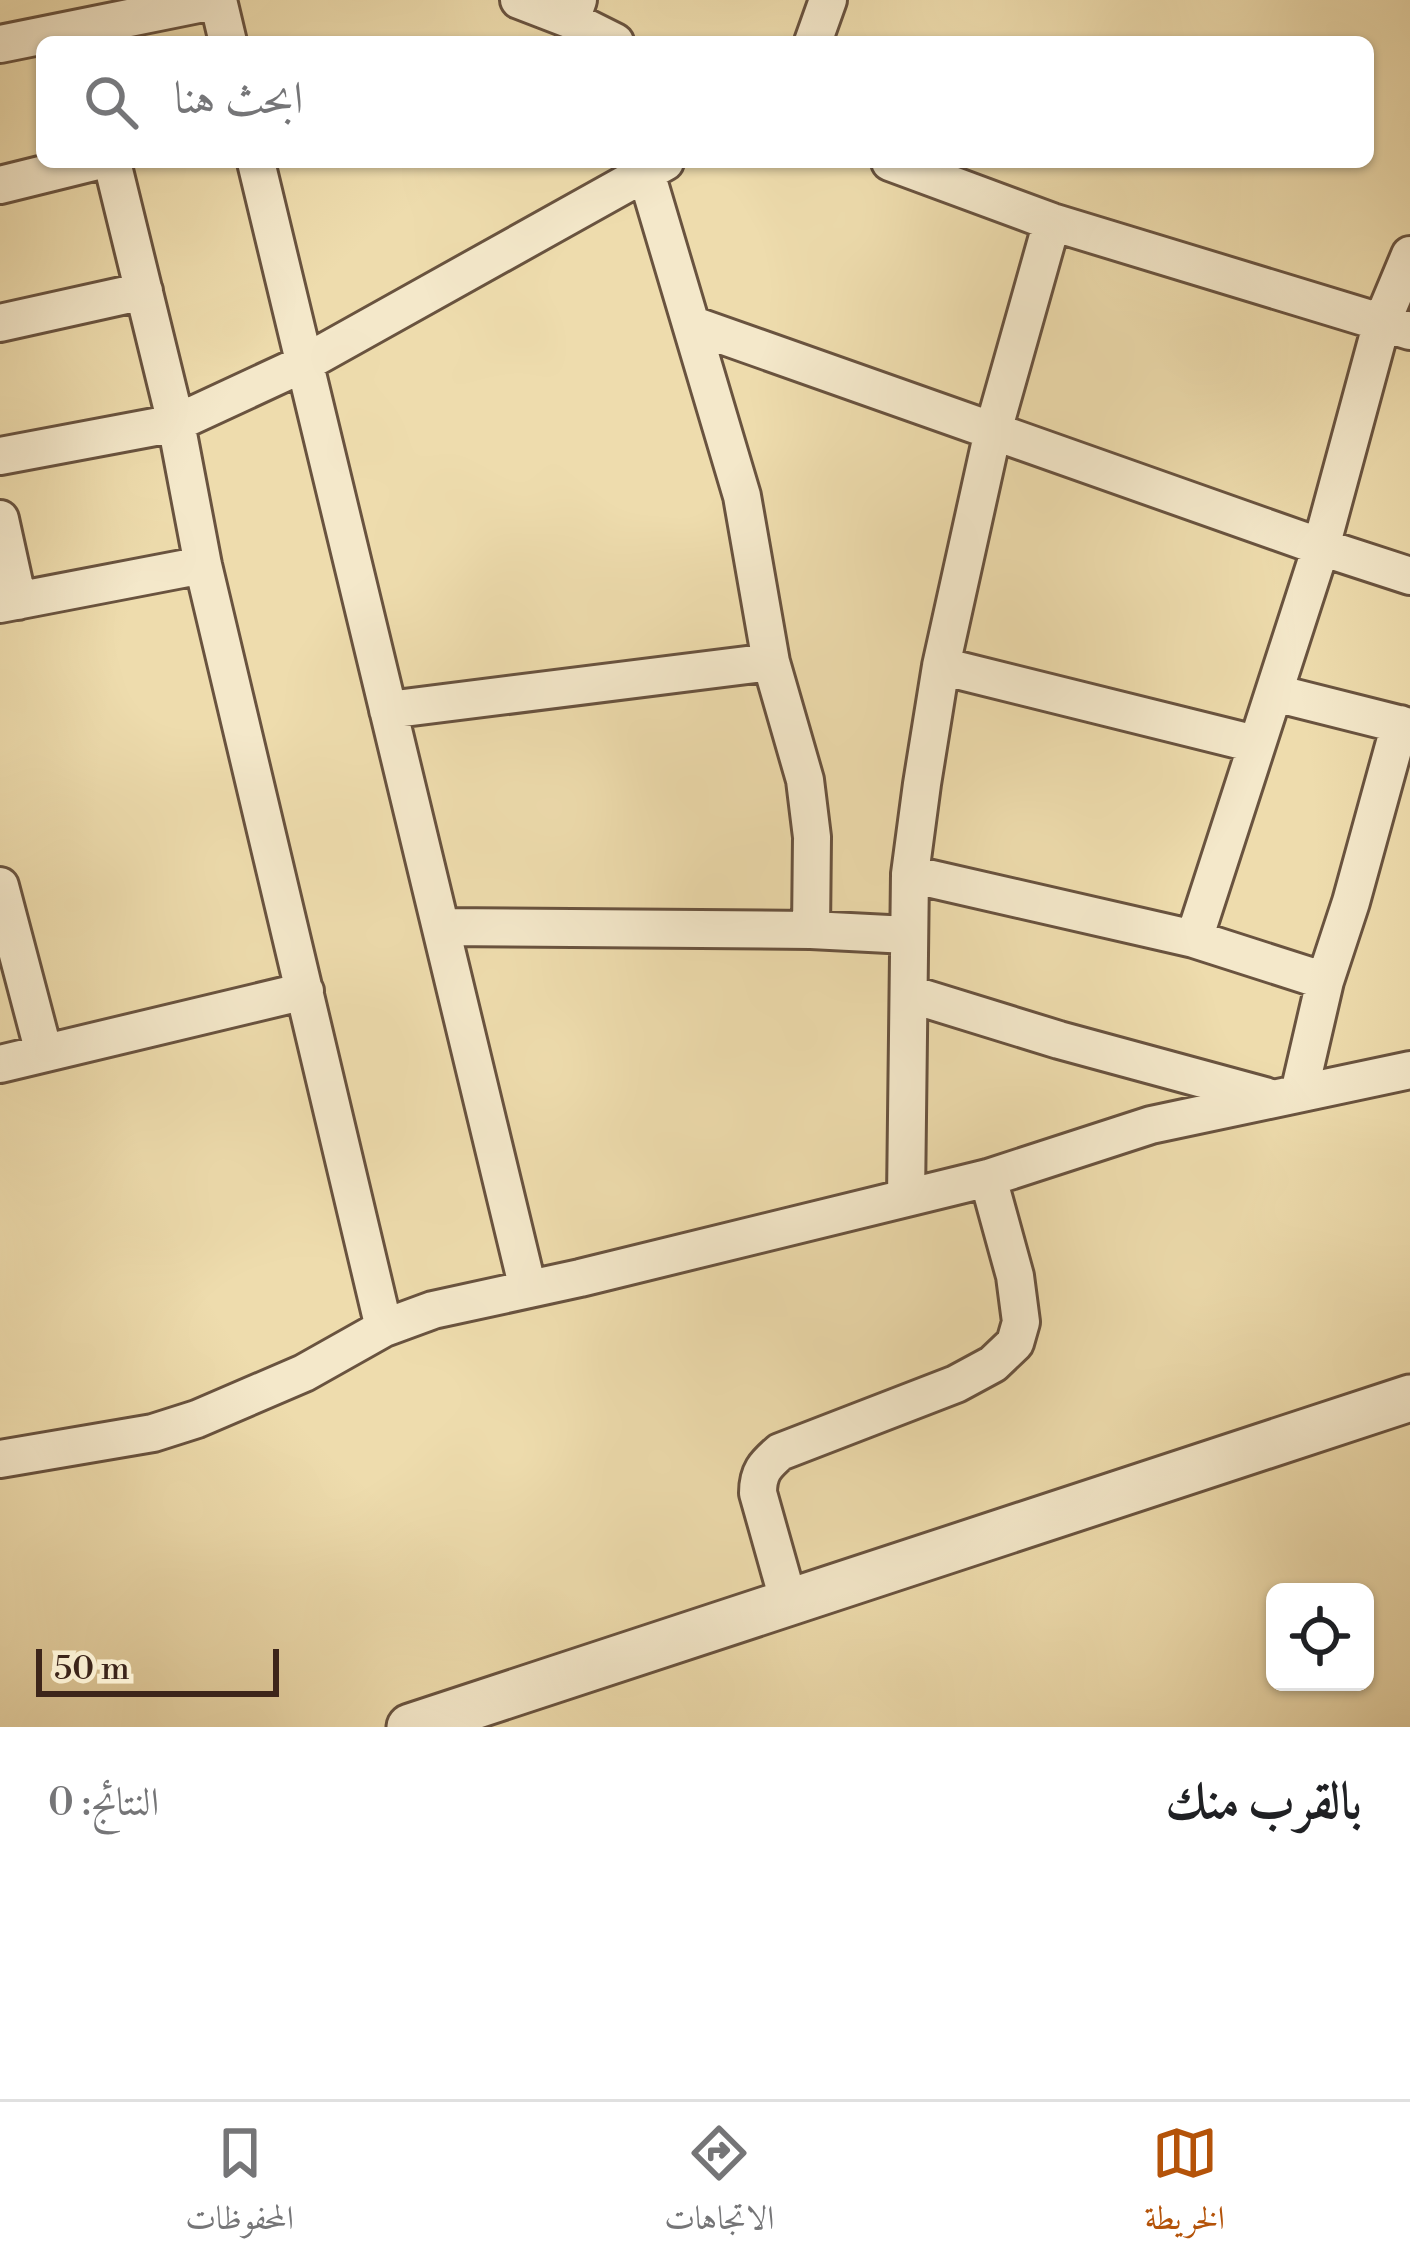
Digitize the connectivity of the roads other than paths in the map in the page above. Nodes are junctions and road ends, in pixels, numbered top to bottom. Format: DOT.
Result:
graph roads {
  1 [pos="218,0"];
  2 [pos="519,0"];
  3 [pos="827,0"];
  4 [pos="574,10"];
  5 [pos="82,24"];
  6 [pos="227,36"];
  7 [pos="607,36"];
  8 [pos="815,36"];
  9 [pos="0,44"];
  10 [pos="68,168"];
  11 [pos="113,168"];
  12 [pos="257,168"];
  13 [pos="654,168"];
  14 [pos="656,168"];
  15 [pos="906,168"];
  16 [pos="0,184"];
  17 [pos="1052,221"];
  18 [pos="1410,255"];
  19 [pos="144,291"];
  20 [pos="0,323"];
  21 [pos="693,325"];
  22 [pos="1396,326"];
  23 [pos="303,364"];
  24 [pos="176,423"];
  25 [pos="993,431"];
  26 [pos="0,455"];
  27 [pos="0,519"];
  28 [pos="1321,547"];
  29 [pos="203,565"];
  30 [pos="1410,575"];
  31 [pos="9,603"];
  32 [pos="771,662"];
  33 [pos="940,666"];
  34 [pos="1275,693"];
  35 [pos="388,710"];
  36 [pos="1405,726"];
  37 [pos="1256,744"];
  38 [pos="910,874"];
  39 [pos="2,909"];
  40 [pos="442,927"];
  41 [pos="811,930"];
  42 [pos="908,935"];
  43 [pos="1194,939"];
  44 [pos="1325,981"];
  45 [pos="304,991"];
  46 [pos="910,994"];
  47 [pos="44,1054"];
  48 [pos="0,1064"];
  49 [pos="1410,1070"];
  50 [pos="1287,1096"];
  51 [pos="988,1178"];
  52 [pos="907,1198"];
  53 [pos="528,1289"];
  54 [pos="384,1328"];
  55 [pos="1410,1398"];
  56 [pos="0,1459"];
  57 [pos="790,1603"];
  58 [pos="410,1727"];
  1 -- 5 [label="street"];
  1 -- 6 [label="street"];
  2 -- 4 [label="street"];
  3 -- 8 [label="street"];
  4 -- 7 [label="street"];
  5 -- 9 [label="street"];
  10 -- 16 [label="street"];
  11 -- 19 [label="street"];
  12 -- 23 [label="street"];
  13 -- 23 [label="street"];
  14 -- 21 [label="street"];
  15 -- 17 [label="street"];
  17 -- 22 [label="street"];
  17 -- 25 [label="street"];
  18 -- 22 [label="street"];
  19 -- 20 [label="street"];
  19 -- 24 [label="street"];
  21 -- 25 [label="street"];
  21 -- 32 [label="street"];
  22 -- 28 [label="street"];
  23 -- 24 [label="street"];
  23 -- 35 [label="street"];
  24 -- 26 [label="street"];
  24 -- 29 [label="street"];
  25 -- 28 [label="street"];
  25 -- 33 [label="street"];
  27 -- 31 [label="street"];
  28 -- 30 [label="street"];
  28 -- 34 [label="street"];
  29 -- 31 [label="street"];
  29 -- 45 [label="street"];
  32 -- 35 [label="street"];
  32 -- 41 [label="street"];
  33 -- 37 [label="street"];
  33 -- 38 [label="street"];
  34 -- 36 [label="street"];
  34 -- 37 [label="street"];
  35 -- 40 [label="street"];
  36 -- 44 [label="street"];
  37 -- 43 [label="street"];
  38 -- 42 [label="street"];
  38 -- 43 [label="street"];
  39 -- 47 [label="street"];
  40 -- 41 [label="street"];
  40 -- 53 [label="street"];
  41 -- 42 [label="street"];
  42 -- 46 [label="street"];
  43 -- 44 [label="street"];
  44 -- 50 [label="street"];
  45 -- 47 [label="street"];
  45 -- 54 [label="street"];
  46 -- 50 [label="street"];
  46 -- 52 [label="street"];
  47 -- 48 [label="street"];
  49 -- 50 [label="street"];
  50 -- 51 [label="street"];
  51 -- 52 [label="street"];
  51 -- 57 [label="street"];
  52 -- 53 [label="street"];
  53 -- 54 [label="street"];
  54 -- 56 [label="street"];
  55 -- 57 [label="street"];
  57 -- 58 [label="street"];
}
